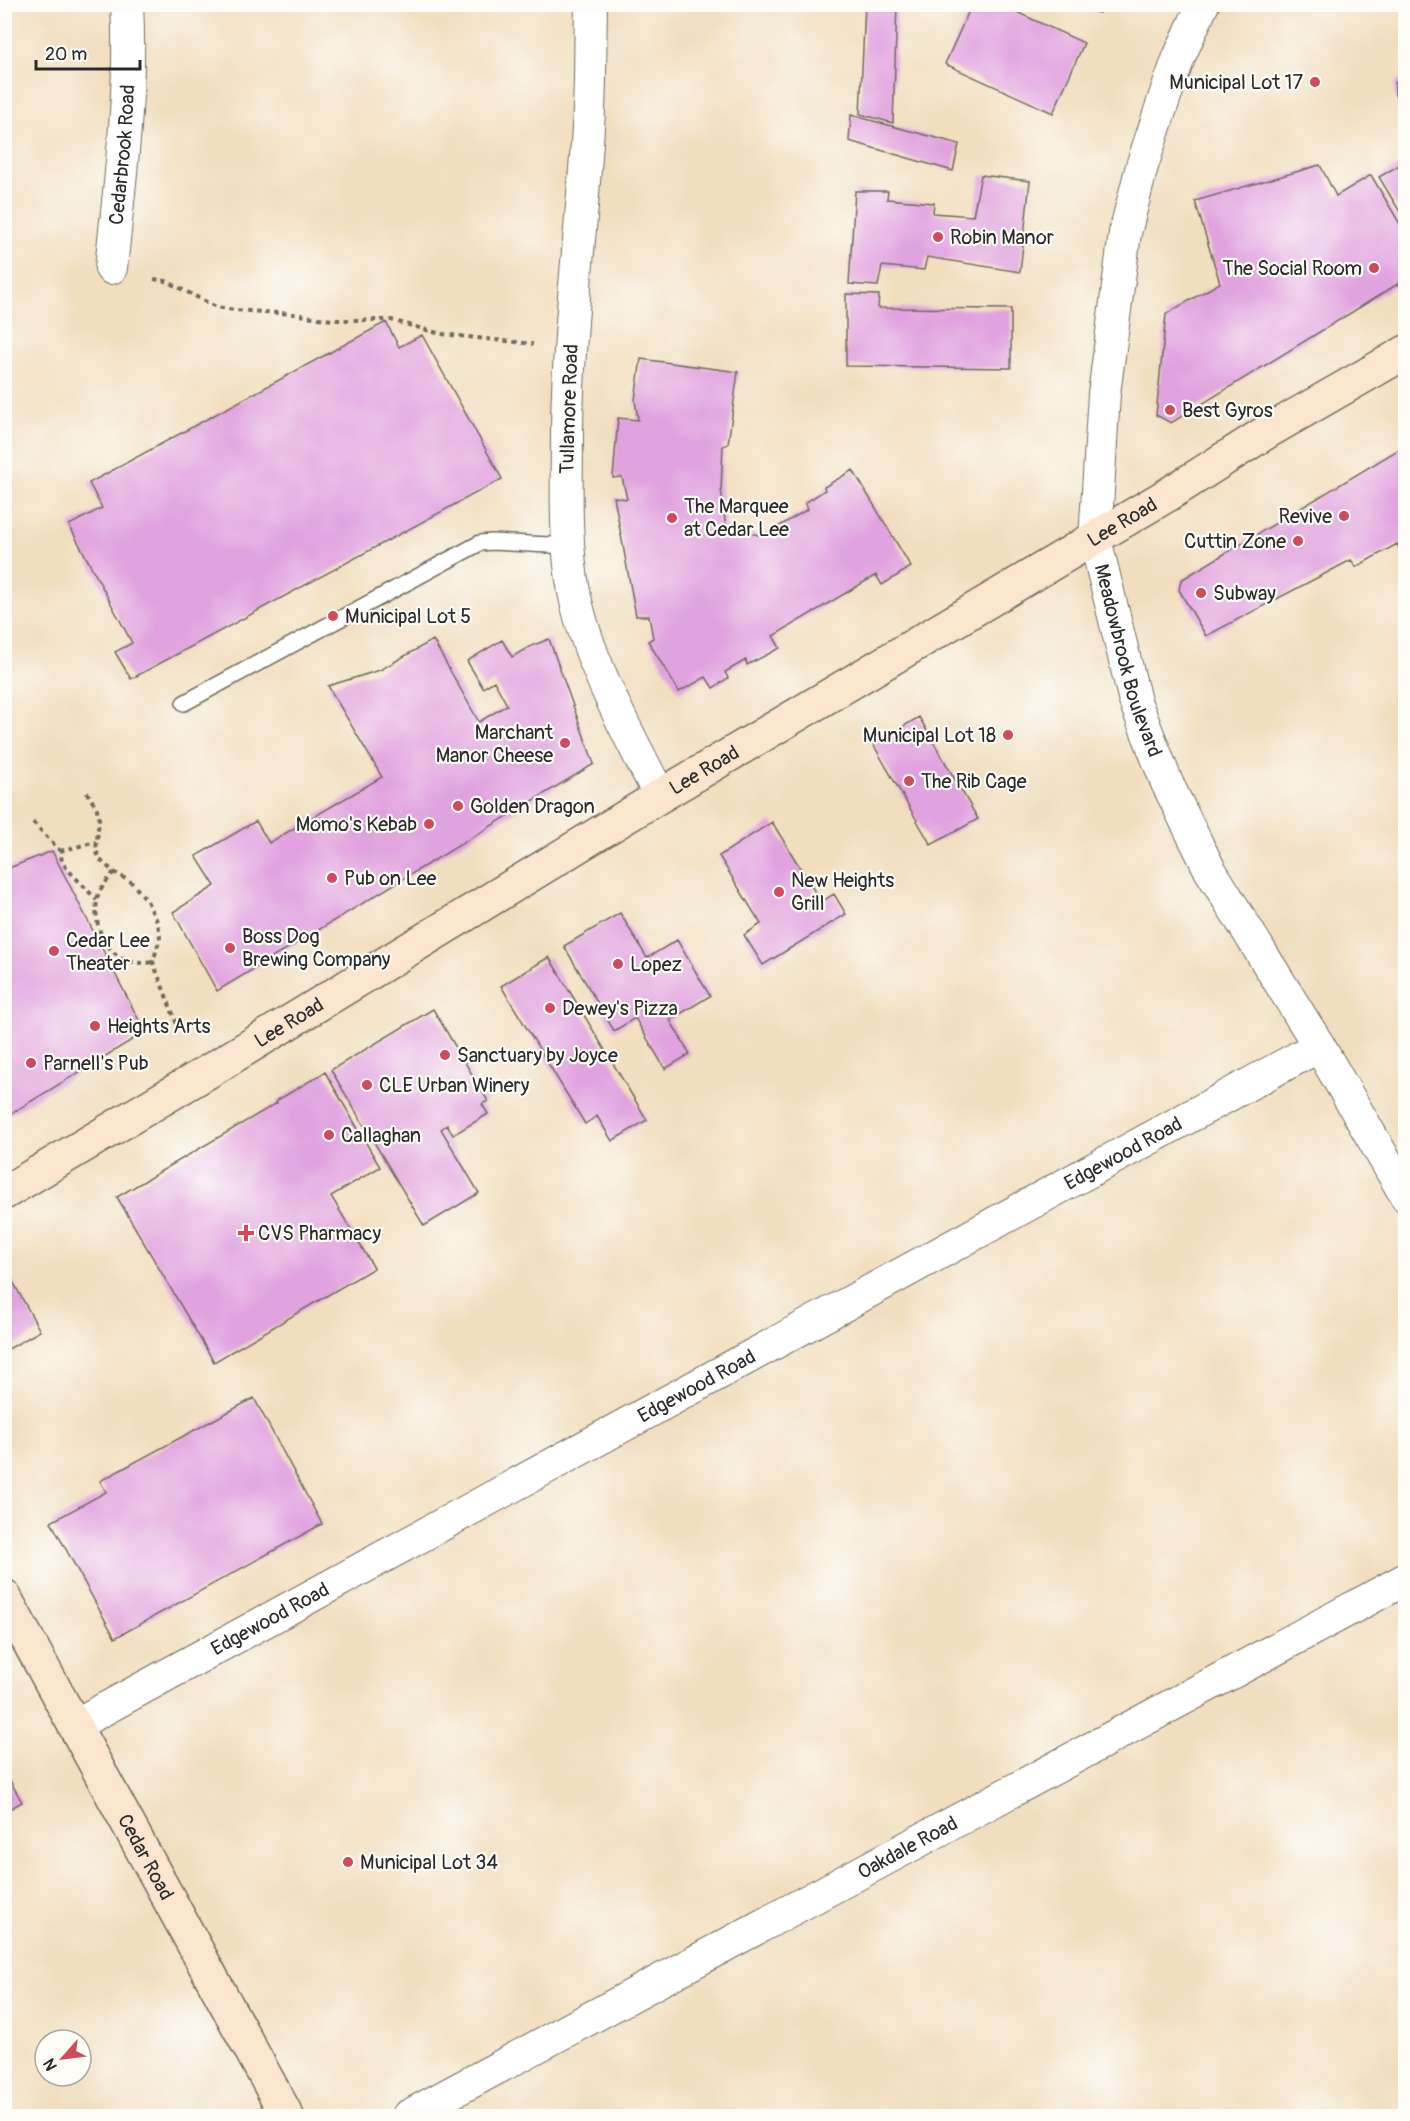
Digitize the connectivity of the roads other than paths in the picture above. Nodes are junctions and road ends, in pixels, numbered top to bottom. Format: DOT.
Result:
graph roads {
  1 [pos="127,4"];
  2 [pos="591,4"];
  3 [pos="1203,4"];
  4 [pos="111,268"];
  5 [pos="1406,352"];
  6 [pos="1095,539"];
  7 [pos="568,546"];
  8 [pos="184,703"];
  9 [pos="660,796"];
  10 [pos="1319,1046"];
  11 [pos="4,1193"];
  12 [pos="1406,1196"];
  13 [pos="1406,1579"];
  14 [pos="4,1596"];
  15 [pos="75,1725"];
  16 [pos="287,2116"];
  17 [pos="408,2116"];
  1 -- 4 [label="street, Cedarbrook Road"];
  2 -- 7 [label="street, Tullamore Road"];
  3 -- 6 [label="street, Meadowbrook Boulevard"];
  5 -- 6 [label="main road, Lee Road"];
  6 -- 9 [label="main road, Lee Road"];
  6 -- 10 [label="street, Meadowbrook Boulevard"];
  7 -- 8 [label="lane"];
  7 -- 9 [label="street, Tullamore Road"];
  9 -- 11 [label="main road, Lee Road"];
  10 -- 12 [label="street, Meadowbrook Boulevard"];
  10 -- 15 [label="street, Edgewood Road"];
  13 -- 17 [label="street, Oakdale Road"];
  14 -- 15 [label="main road, Cedar Road"];
  15 -- 16 [label="main road, Cedar Road"];
}
